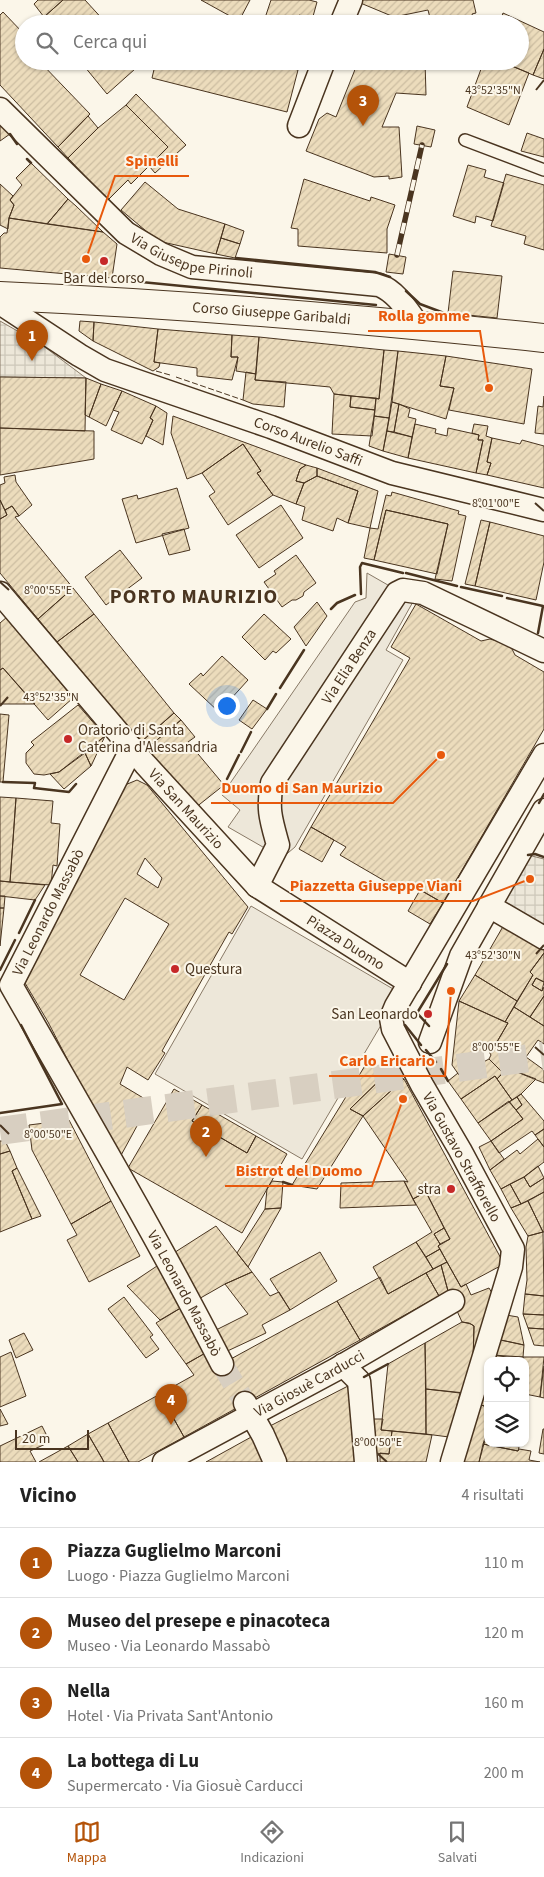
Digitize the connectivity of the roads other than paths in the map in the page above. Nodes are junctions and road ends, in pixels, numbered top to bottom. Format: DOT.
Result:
graph roads {
  1 [pos="351,0"];
  2 [pos="345,15"];
  3 [pos="321,70"];
  4 [pos="0,109"];
  5 [pos="299,126"];
  6 [pos="465,140"];
  7 [pos="544,170"];
  8 [pos="0,296"];
  9 [pos="0,303"];
  10 [pos="418,325"];
  11 [pos="544,338"];
  12 [pos="544,510"];
  13 [pos="0,593"];
  14 [pos="544,651"];
  15 [pos="132,748"];
  16 [pos="544,755"];
  17 [pos="544,810"];
  18 [pos="257,886"];
  19 [pos="489,906"];
  20 [pos="544,938"];
  21 [pos="410,983"];
  22 [pos="430,1042"];
  23 [pos="453,1301"];
  24 [pos="222,1364"];
  25 [pos="343,1365"];
  26 [pos="248,1409"];
  27 [pos="164,1462"];
  28 [pos="275,1462"];
  29 [pos="366,1462"];
  30 [pos="452,1462"];
  1 -- 2 [label="street"];
  3 -- 5 [label="street"];
  4 -- 10 [label="street, Via Giuseppe Pirinoli"];
  6 -- 7 [label="lane"];
  8 -- 10 [label="main road, Corso Giuseppe Garibaldi"];
  9 -- 12 [label="street, Corso Aurelio Saffi"];
  10 -- 11 [label="main road, Corso Giuseppe Garibaldi"];
  13 -- 15 [label="street, Via San Maurizio"];
  14 -- 18 [label="street, Via Elia Benza"];
  15 -- 18 [label="street, Via San Maurizio"];
  15 -- 24 [label="street, Via Leonardo Massabò"];
  16 -- 21 [label="street, Via Gustavo Strafforello"];
  17 -- 19 [label="street"];
  18 -- 21 [label="street, Piazza Duomo"];
  19 -- 20 [label="street"];
  19 -- 22 [label="street"];
  21 -- 30 [label="street, Via Gustavo Strafforello"];
  23 -- 25 [label="street, Via Giosuè Carducci"];
  25 -- 26 [label="street, Via Giosuè Carducci"];
  25 -- 29 [label="street"];
  26 -- 27 [label="street, Via Giosuè Carducci"];
  26 -- 28 [label="street"];
}
